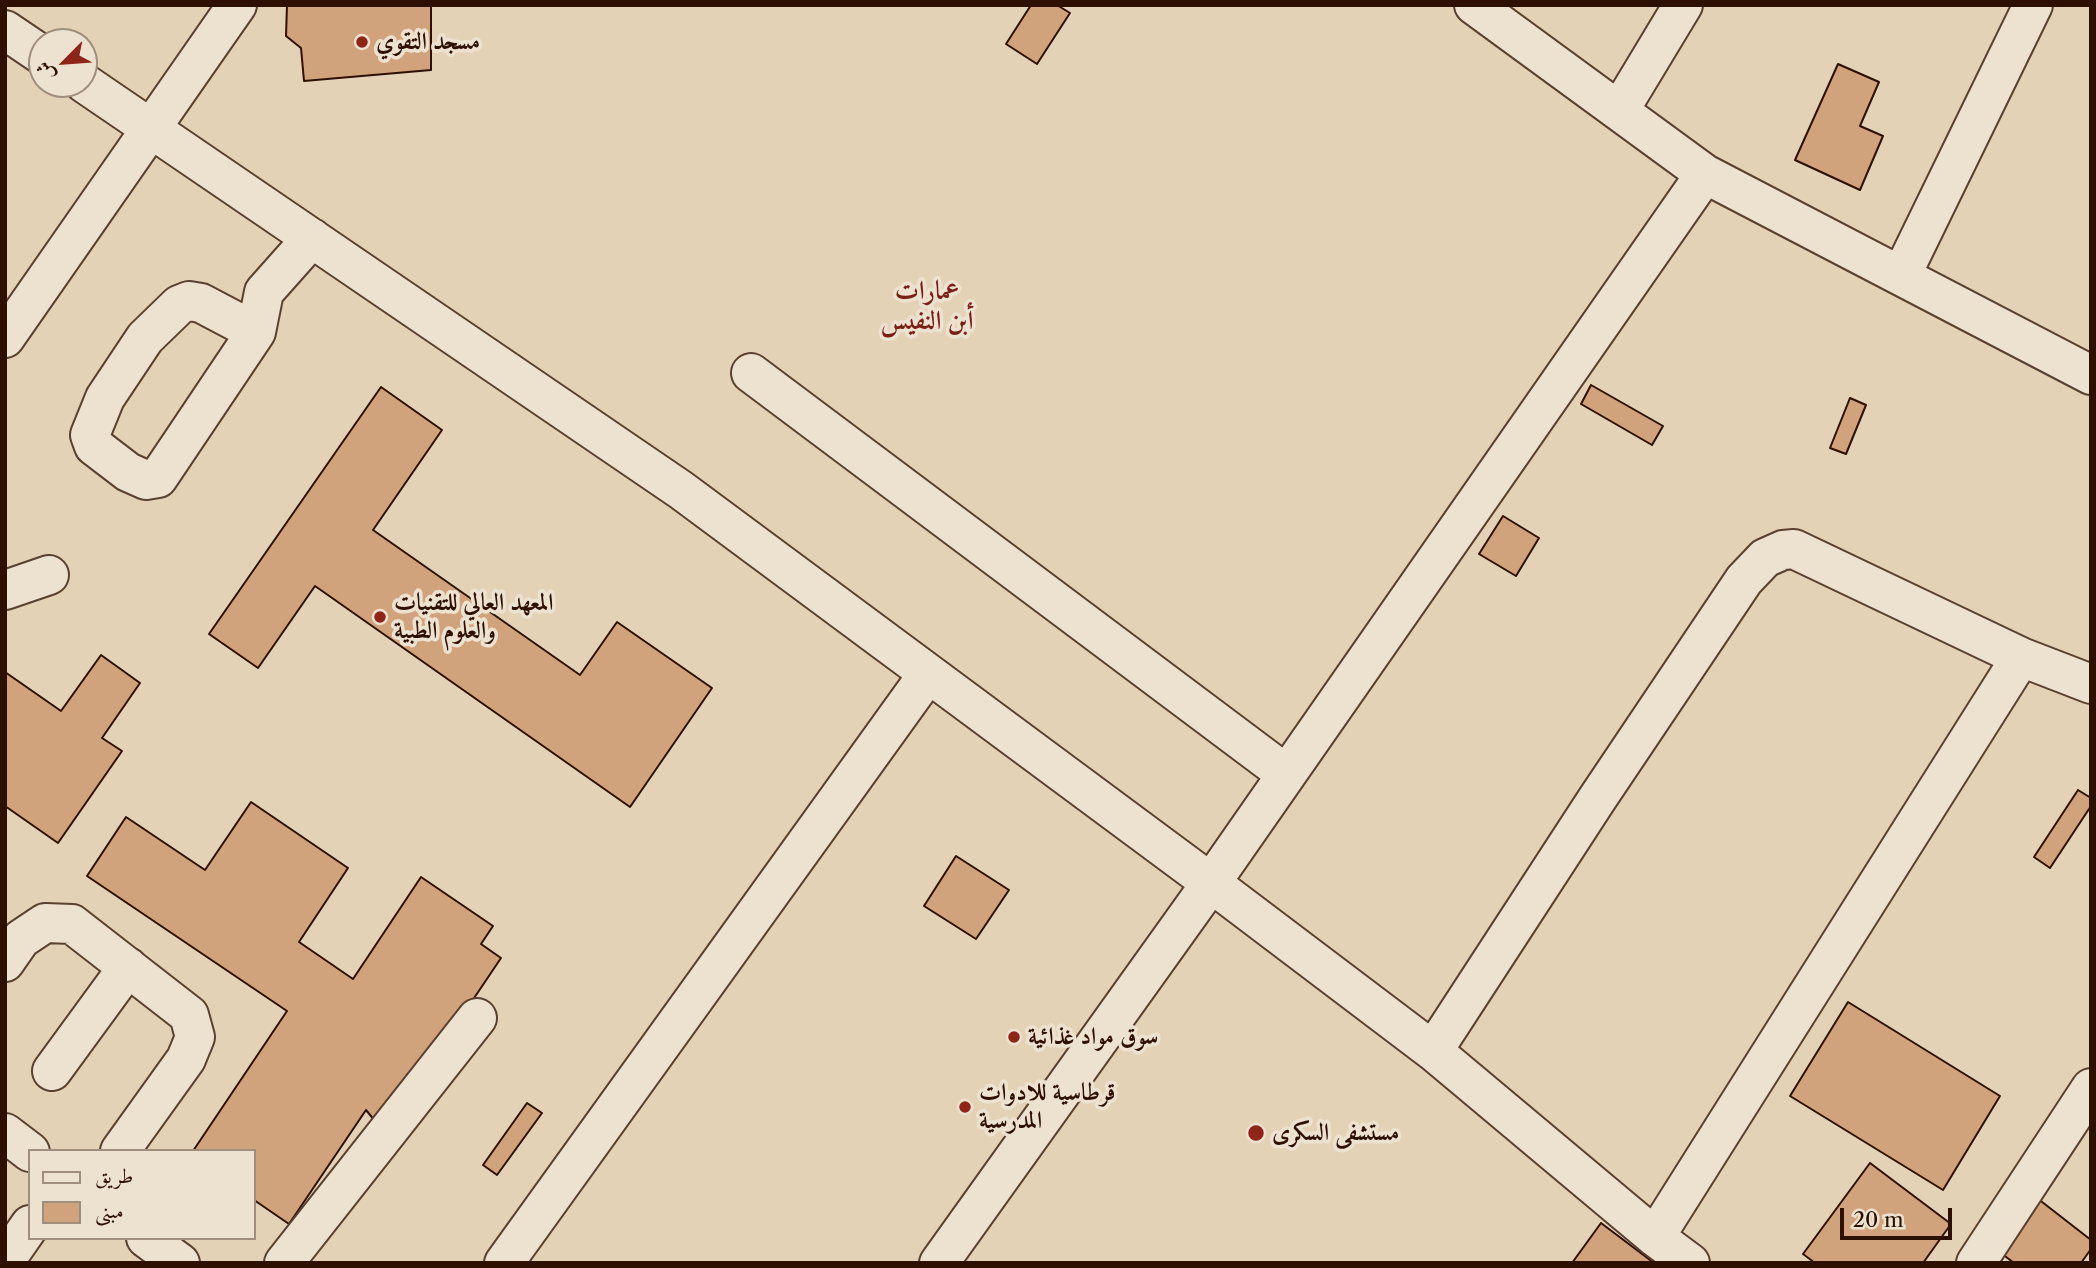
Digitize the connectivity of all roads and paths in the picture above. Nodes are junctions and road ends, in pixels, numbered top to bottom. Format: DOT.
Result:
graph roads {
  1 [pos="237,5"];
  2 [pos="1474,5"];
  3 [pos="1683,5"];
  4 [pos="2033,5"];
  5 [pos="5,30"];
  6 [pos="28,46"];
  7 [pos="98,92"];
  8 [pos="1619,111"];
  9 [pos="151,128"];
  10 [pos="1705,174"];
  11 [pos="312,238"];
  12 [pos="1901,276"];
  13 [pos="256,332"];
  14 [pos="5,338"];
  15 [pos="751,373"];
  16 [pos="2091,374"];
  17 [pos="49,575"];
  18 [pos="5,590"];
  19 [pos="2021,657"];
  20 [pos="928,674"];
  21 [pos="2091,684"];
  22 [pos="1286,774"];
  23 [pos="1211,883"];
  24 [pos="5,962"];
  25 [pos="128,967"];
  26 [pos="477,1018"];
  27 [pos="1433,1051"];
  28 [pos="52,1071"];
  29 [pos="2091,1088"];
  30 [pos="5,1133"];
  31 [pos="121,1149"];
  32 [pos="28,1150"];
  33 [pos="28,1228"];
  34 [pos="1655,1237"];
  35 [pos="149,1240"];
  36 [pos="5,1261"];
  37 [pos="180,1263"];
  38 [pos="284,1263"];
  39 [pos="504,1263"];
  40 [pos="939,1263"];
  41 [pos="1690,1263"];
  42 [pos="1976,1263"];
  1 -- 9 [label="street"];
  2 -- 8 [label="street"];
  3 -- 8 [label="street"];
  4 -- 12 [label="street"];
  5 -- 6 [label="street"];
  7 -- 9 [label="street"];
  8 -- 10 [label="street"];
  9 -- 11 [label="street"];
  9 -- 14 [label="street"];
  10 -- 12 [label="street"];
  10 -- 22 [label="street"];
  11 -- 13 [label="street"];
  11 -- 20 [label="street"];
  12 -- 16 [label="street"];
  13 -- 13 [label="street"];
  15 -- 22 [label="street"];
  17 -- 18 [label="street"];
  19 -- 21 [label="street"];
  19 -- 27 [label="street"];
  19 -- 34 [label="street"];
  20 -- 23 [label="street"];
  20 -- 39 [label="street"];
  22 -- 23 [label="street"];
  23 -- 27 [label="street"];
  23 -- 40 [label="street"];
  24 -- 25 [label="street"];
  25 -- 28 [label="street"];
  25 -- 31 [label="street"];
  26 -- 38 [label="street"];
  27 -- 34 [label="street"];
  29 -- 42 [label="street"];
  30 -- 32 [label="street"];
  33 -- 36 [label="street"];
  34 -- 41 [label="street"];
  35 -- 37 [label="street"];
}
